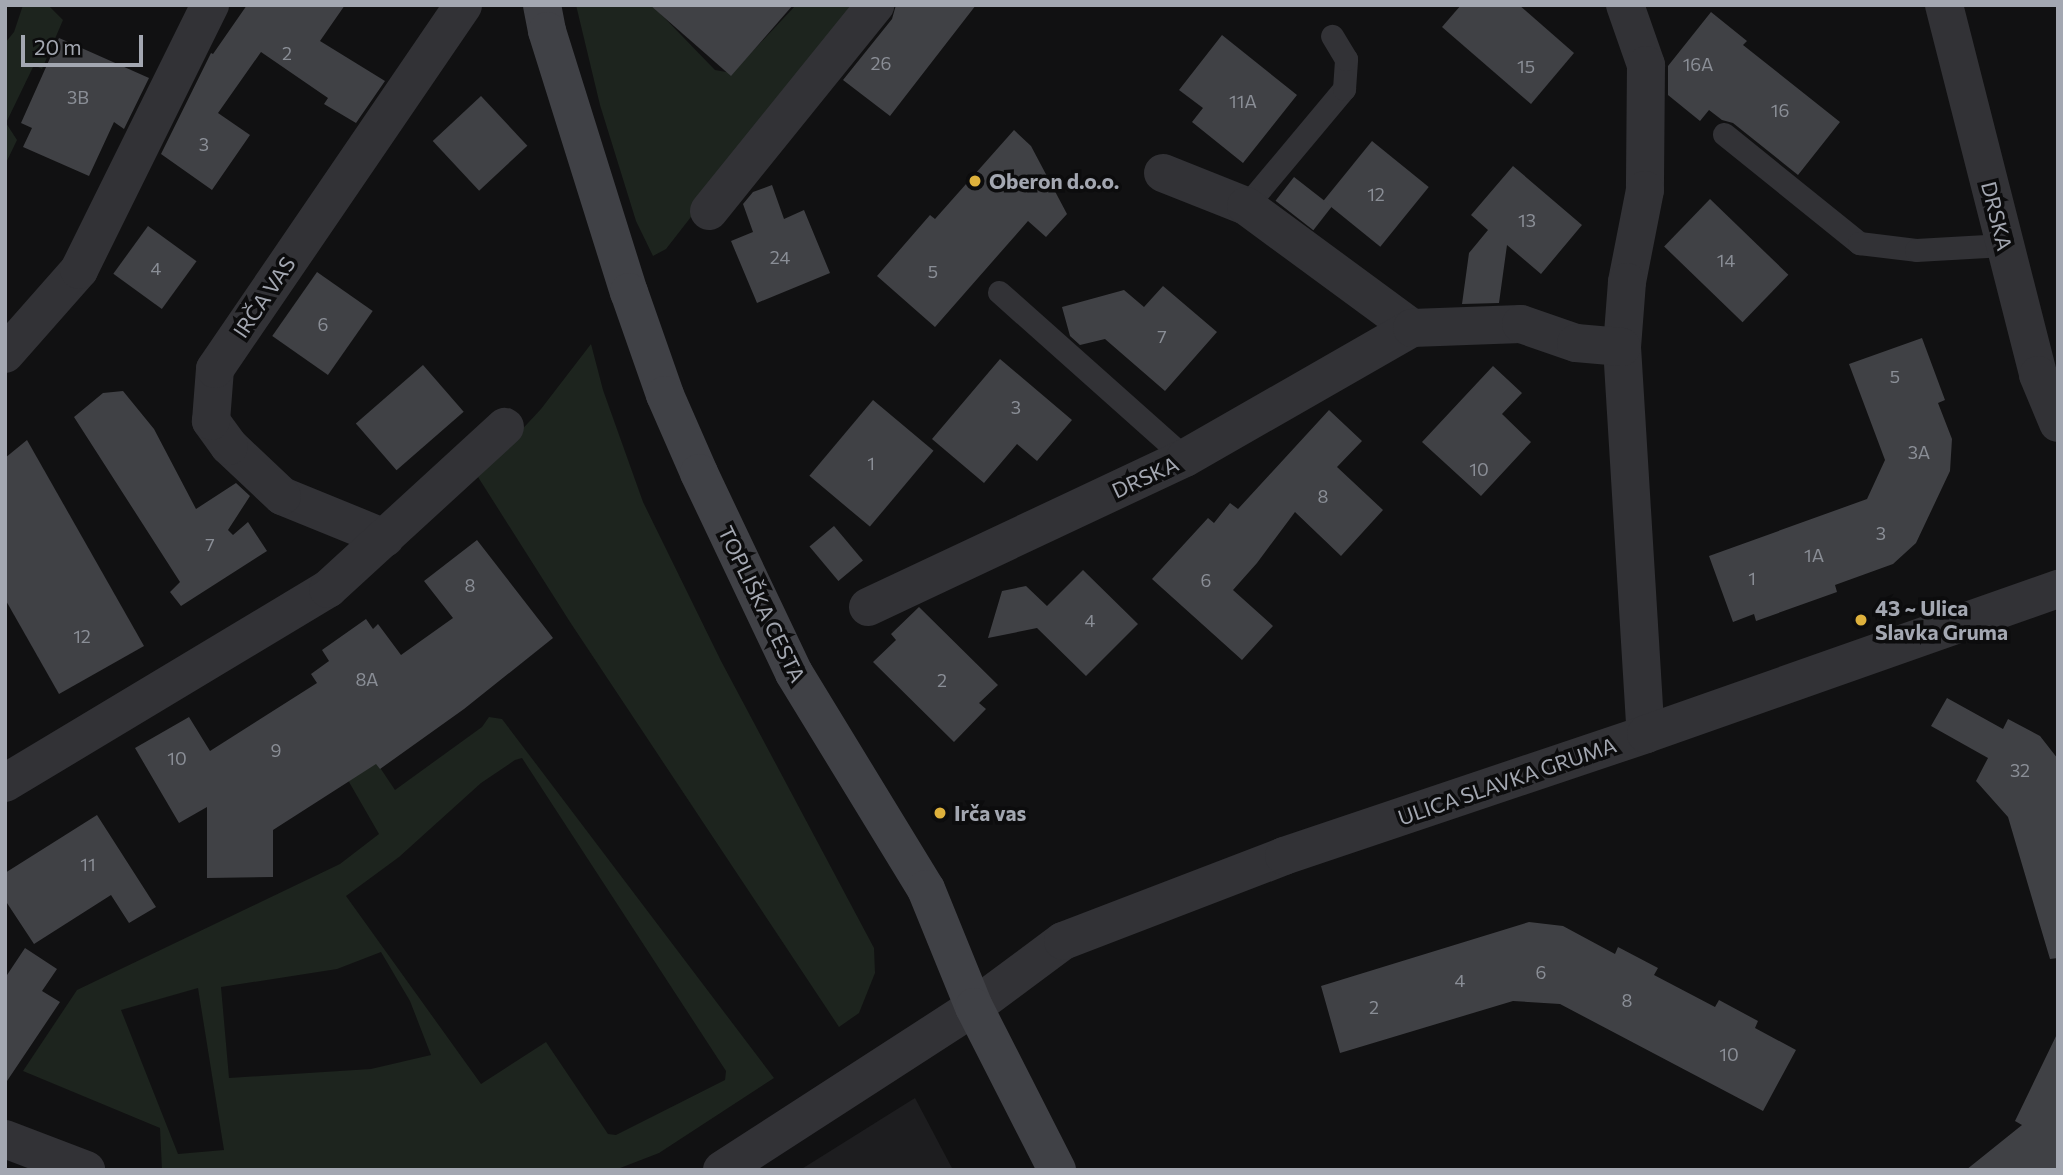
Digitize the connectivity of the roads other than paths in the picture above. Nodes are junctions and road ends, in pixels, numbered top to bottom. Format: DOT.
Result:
graph roads {
  1 [pos="210,5"];
  2 [pos="463,5"];
  3 [pos="542,5"];
  4 [pos="876,5"];
  5 [pos="1625,5"];
  6 [pos="1944,5"];
  7 [pos="1332,36"];
  8 [pos="1724,134"];
  9 [pos="1163,173"];
  10 [pos="1246,206"];
  11 [pos="709,211"];
  12 [pos="2004,245"];
  13 [pos="999,292"];
  14 [pos="1412,328"];
  15 [pos="1622,347"];
  16 [pos="5,354"];
  17 [pos="2058,423"];
  18 [pos="505,427"];
  19 [pos="1185,458"];
  20 [pos="385,538"];
  21 [pos="2058,589"];
  22 [pos="868,607"];
  23 [pos="1646,734"];
  24 [pos="5,783"];
  25 [pos="974,1007"];
  26 [pos="5,1139"];
  27 [pos="86,1170"];
  28 [pos="722,1170"];
  29 [pos="1057,1170"];
  1 -- 16 [label="street"];
  2 -- 20 [label="street, IRČA VAS"];
  3 -- 25 [label="main road, TOPLIŠKA CESTA"];
  4 -- 11 [label="street"];
  5 -- 15 [label="street"];
  6 -- 12 [label="street, DRSKA"];
  7 -- 10 [label="lane"];
  8 -- 12 [label="lane"];
  9 -- 10 [label="street"];
  10 -- 14 [label="street"];
  12 -- 17 [label="street, DRSKA"];
  13 -- 19 [label="lane"];
  14 -- 15 [label="street, DRSKA"];
  14 -- 19 [label="street, DRSKA"];
  15 -- 23 [label="street"];
  18 -- 20 [label="street"];
  19 -- 22 [label="street, DRSKA"];
  20 -- 24 [label="street"];
  21 -- 23 [label="street, ULICA SLAVKA GRUMA"];
  23 -- 25 [label="street, ULICA SLAVKA GRUMA"];
  25 -- 28 [label="street"];
  25 -- 29 [label="main road, TOPLIŠKA CESTA"];
  26 -- 27 [label="street"];
}
